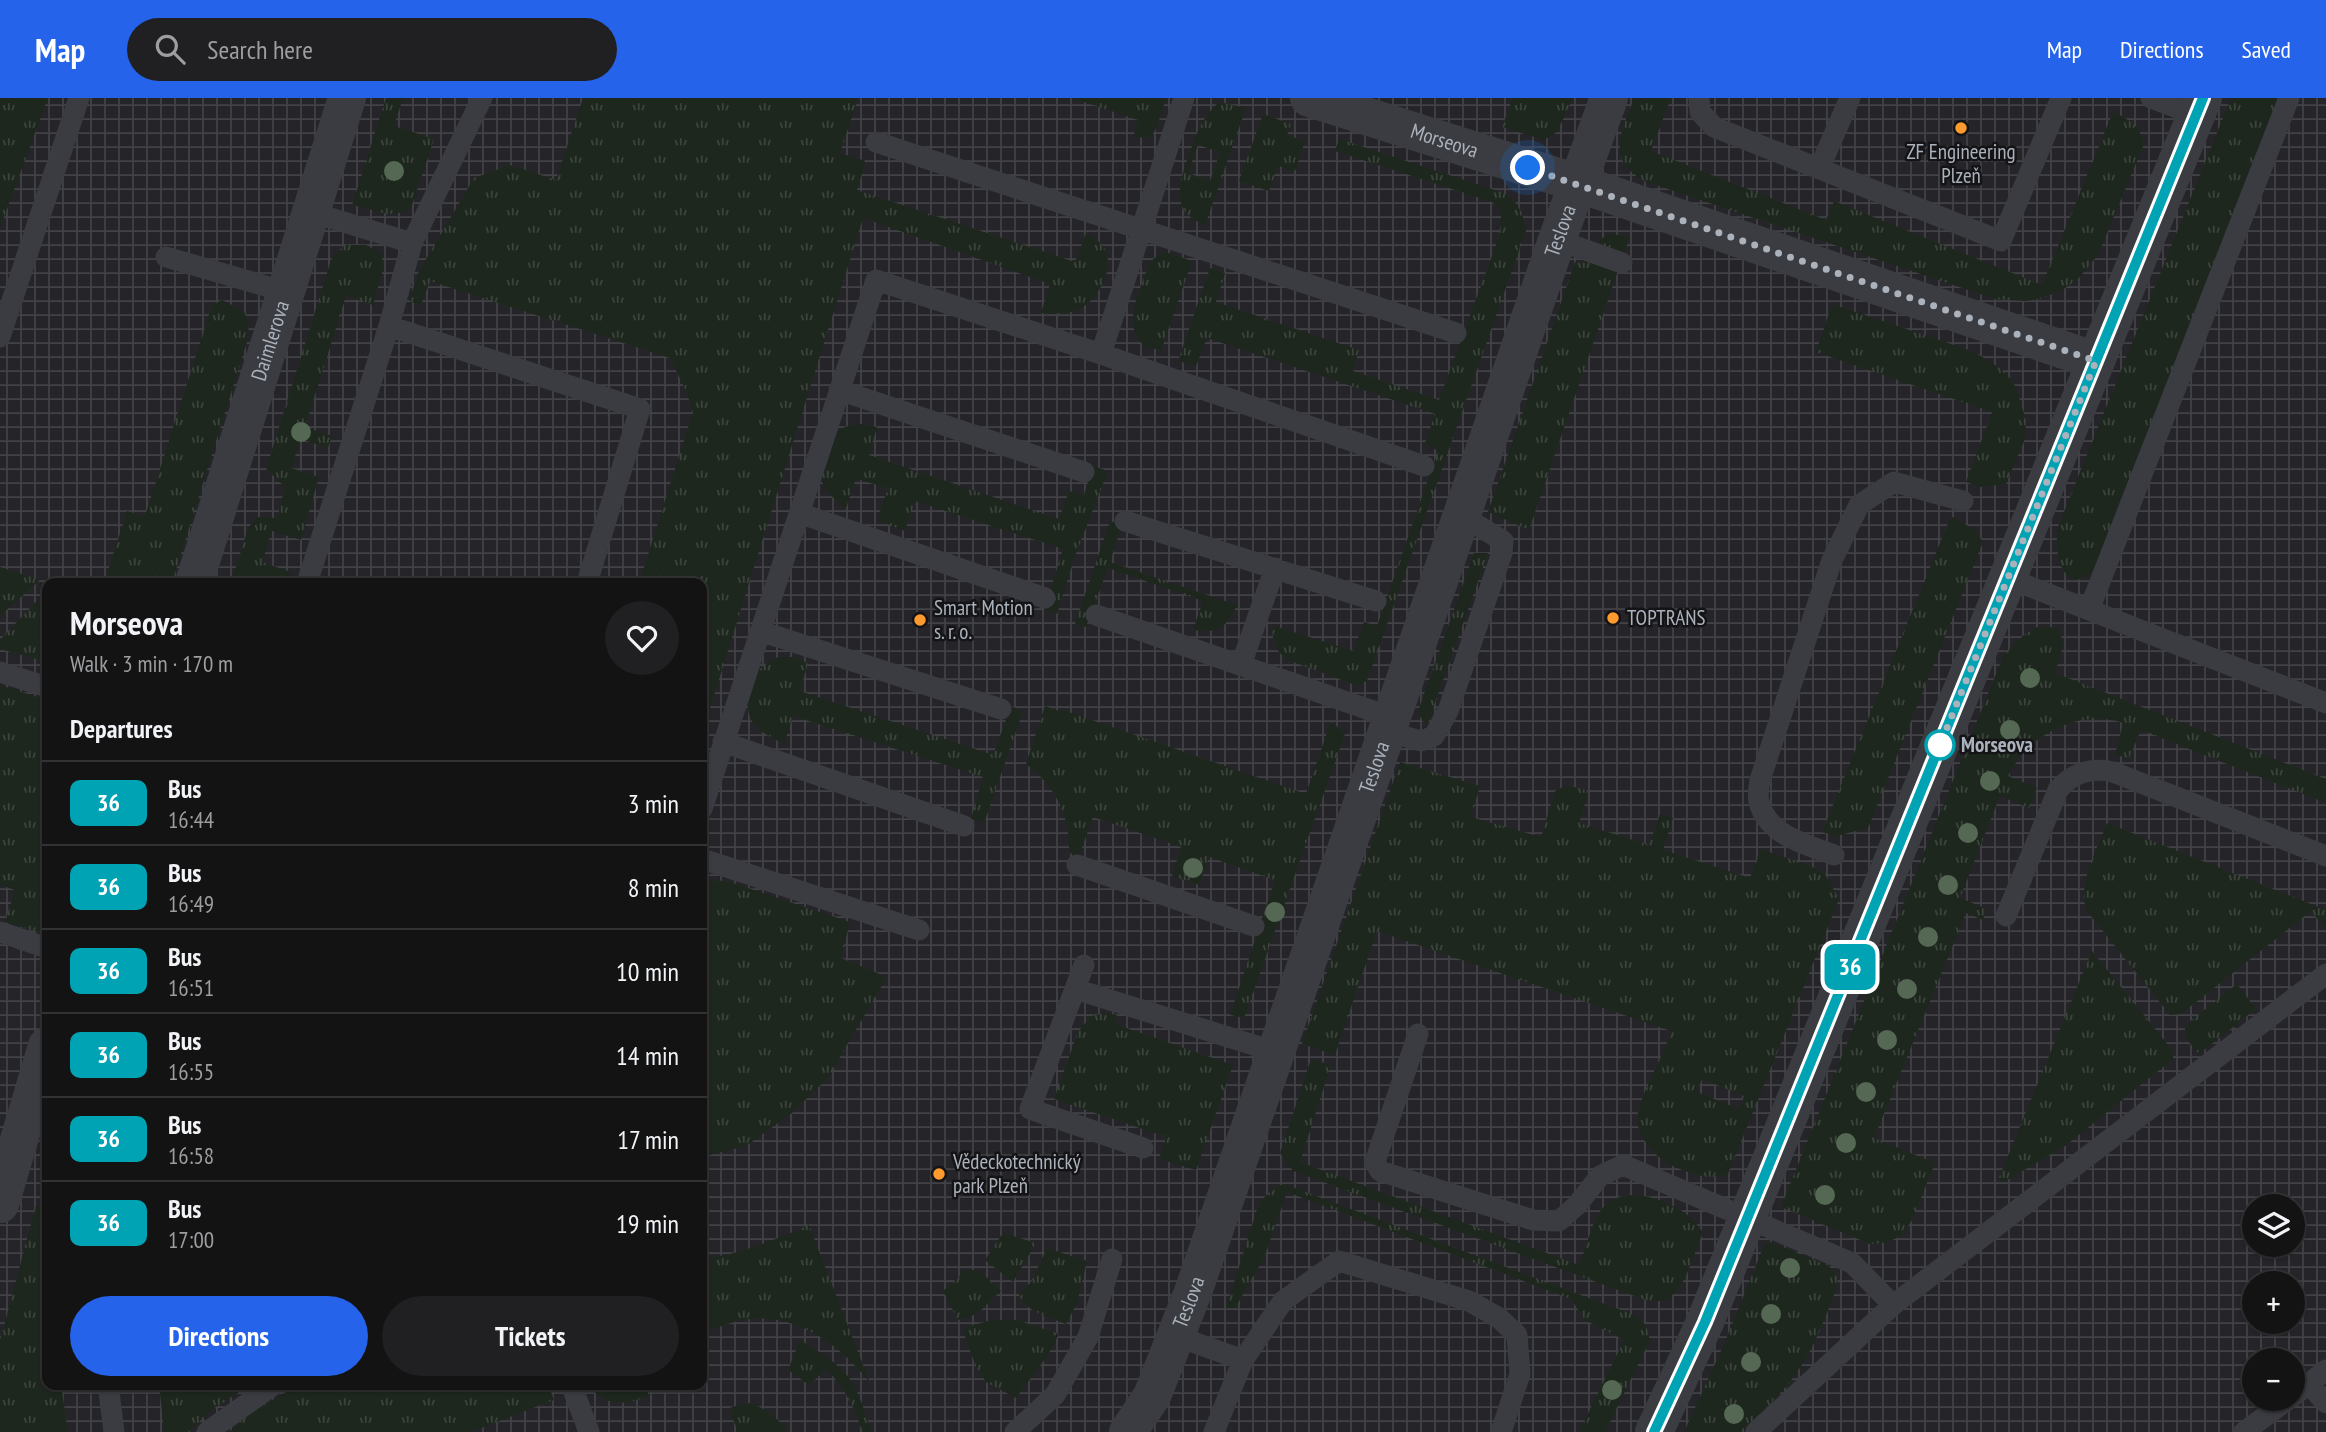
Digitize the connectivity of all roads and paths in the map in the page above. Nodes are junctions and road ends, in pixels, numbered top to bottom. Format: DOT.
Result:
graph roads {
  1 [pos="79,98"];
  2 [pos="347,98"];
  3 [pos="482,98"];
  4 [pos="1184,98"];
  5 [pos="1309,98"];
  6 [pos="1609,98"];
  7 [pos="1699,98"];
  8 [pos="1850,98"];
  9 [pos="2061,98"];
  10 [pos="2151,98"];
  11 [pos="2289,98"];
  12 [pos="2200,107"];
  13 [pos="876,142"];
  14 [pos="1819,169"];
  15 [pos="1577,183"];
  16 [pos="311,212"];
  17 [pos="1141,229"];
  18 [pos="1557,240"];
  19 [pos="412,243"];
  20 [pos="166,257"];
  21 [pos="1622,263"];
  22 [pos="286,292"];
  23 [pos="389,326"];
  24 [pos="1456,333"];
  25 [pos="0,337"];
  26 [pos="1101,354"];
  27 [pos="2096,361"];
  28 [pos="839,390"];
  29 [pos="1424,466"];
  30 [pos="1084,472"];
  31 [pos="1964,501"];
  32 [pos="799,513"];
  33 [pos="1125,521"];
  34 [pos="1275,568"];
  35 [pos="196,578"];
  36 [pos="309,578"];
  37 [pos="589,578"];
  38 [pos="2008,578"];
  39 [pos="1045,598"];
  40 [pos="1376,601"];
  41 [pos="2089,610"];
  42 [pos="1096,615"];
  43 [pos="760,631"];
  44 [pos="1241,665"];
  45 [pos="0,672"];
  46 [pos="42,685"];
  47 [pos="2326,703"];
  48 [pos="1001,709"];
  49 [pos="1391,725"];
  50 [pos="723,743"];
  51 [pos="707,793"];
  52 [pos="964,826"];
  53 [pos="1834,855"];
  54 [pos="2326,856"];
  55 [pos="707,861"];
  56 [pos="1077,865"];
  57 [pos="2006,916"];
  58 [pos="1254,926"];
  59 [pos="919,930"];
  60 [pos="0,932"];
  61 [pos="42,946"];
  62 [pos="1084,965"];
  63 [pos="2326,974"];
  64 [pos="1075,989"];
  65 [pos="1418,1034"];
  66 [pos="1276,1052"];
  67 [pos="42,1063"];
  68 [pos="1143,1149"];
  69 [pos="0,1204"];
  70 [pos="1748,1217"];
  71 [pos="1112,1259"];
  72 [pos="1893,1305"];
  73 [pos="1175,1336"];
  74 [pos="1242,1360"];
  75 [pos="2326,1370"];
  76 [pos="2305,1387"];
  77 [pos="109,1390"];
  78 [pos="266,1390"];
  79 [pos="573,1390"];
  80 [pos="2305,1396"];
  81 [pos="2326,1403"];
  82 [pos="2273,1411"];
  83 [pos="114,1432"];
  84 [pos="207,1432"];
  85 [pos="589,1432"];
  86 [pos="1015,1432"];
  87 [pos="1128,1432"];
  88 [pos="1214,1432"];
  89 [pos="1501,1432"];
  90 [pos="1654,1432"];
  91 [pos="1756,1432"];
  92 [pos="2244,1432"];
  1 -- 25 [label="lane"];
  2 -- 16 [label="street, Daimlerova"];
  3 -- 19 [label="lane"];
  4 -- 17 [label="lane"];
  5 -- 15 [label="street, Morseova"];
  6 -- 15 [label="street, Teslova"];
  7 -- 14 [label="lane"];
  8 -- 14 [label="lane"];
  9 -- 14 [label="lane"];
  10 -- 12 [label="lane"];
  11 -- 41 [label="lane"];
  12 -- 27 [label="street"];
  13 -- 17 [label="lane"];
  15 -- 18 [label="street, Teslova"];
  15 -- 27 [label="street, Morseova"];
  16 -- 19 [label="lane"];
  16 -- 22 [label="street, Daimlerova"];
  17 -- 24 [label="lane"];
  17 -- 26 [label="lane"];
  18 -- 21 [label="lane"];
  18 -- 49 [label="street, Teslova"];
  19 -- 23 [label="lane"];
  20 -- 22 [label="lane"];
  22 -- 35 [label="street, Daimlerova"];
  23 -- 36 [label="lane"];
  23 -- 37 [label="lane"];
  26 -- 28 [label="lane"];
  26 -- 29 [label="lane"];
  27 -- 38 [label="street"];
  28 -- 30 [label="lane"];
  28 -- 32 [label="lane"];
  31 -- 53 [label="lane"];
  32 -- 39 [label="lane"];
  32 -- 43 [label="lane"];
  33 -- 34 [label="lane"];
  34 -- 40 [label="lane"];
  34 -- 44 [label="lane"];
  38 -- 41 [label="lane"];
  38 -- 70 [label="street"];
  41 -- 47 [label="lane"];
  42 -- 44 [label="lane"];
  43 -- 48 [label="lane"];
  43 -- 50 [label="lane"];
  44 -- 49 [label="lane"];
  45 -- 46 [label="lane"];
  49 -- 66 [label="street, Teslova"];
  50 -- 51 [label="lane"];
  50 -- 52 [label="lane"];
  54 -- 57 [label="lane"];
  55 -- 59 [label="lane"];
  56 -- 58 [label="lane"];
  60 -- 61 [label="lane"];
  62 -- 64 [label="lane"];
  63 -- 72 [label="lane"];
  64 -- 66 [label="lane"];
  64 -- 68 [label="lane"];
  65 -- 70 [label="lane"];
  66 -- 73 [label="street, Teslova"];
  67 -- 69 [label="street"];
  70 -- 72 [label="lane"];
  70 -- 90 [label="street"];
  71 -- 86 [label="lane"];
  72 -- 91 [label="lane"];
  73 -- 74 [label="lane"];
  73 -- 87 [label="street, Teslova"];
  74 -- 88 [label="lane"];
  74 -- 89 [label="lane"];
  75 -- 76 [label="lane"];
  77 -- 83 [label="lane"];
  78 -- 84 [label="lane"];
  79 -- 85 [label="lane"];
  80 -- 81 [label="lane"];
  82 -- 92 [label="lane"];
}
